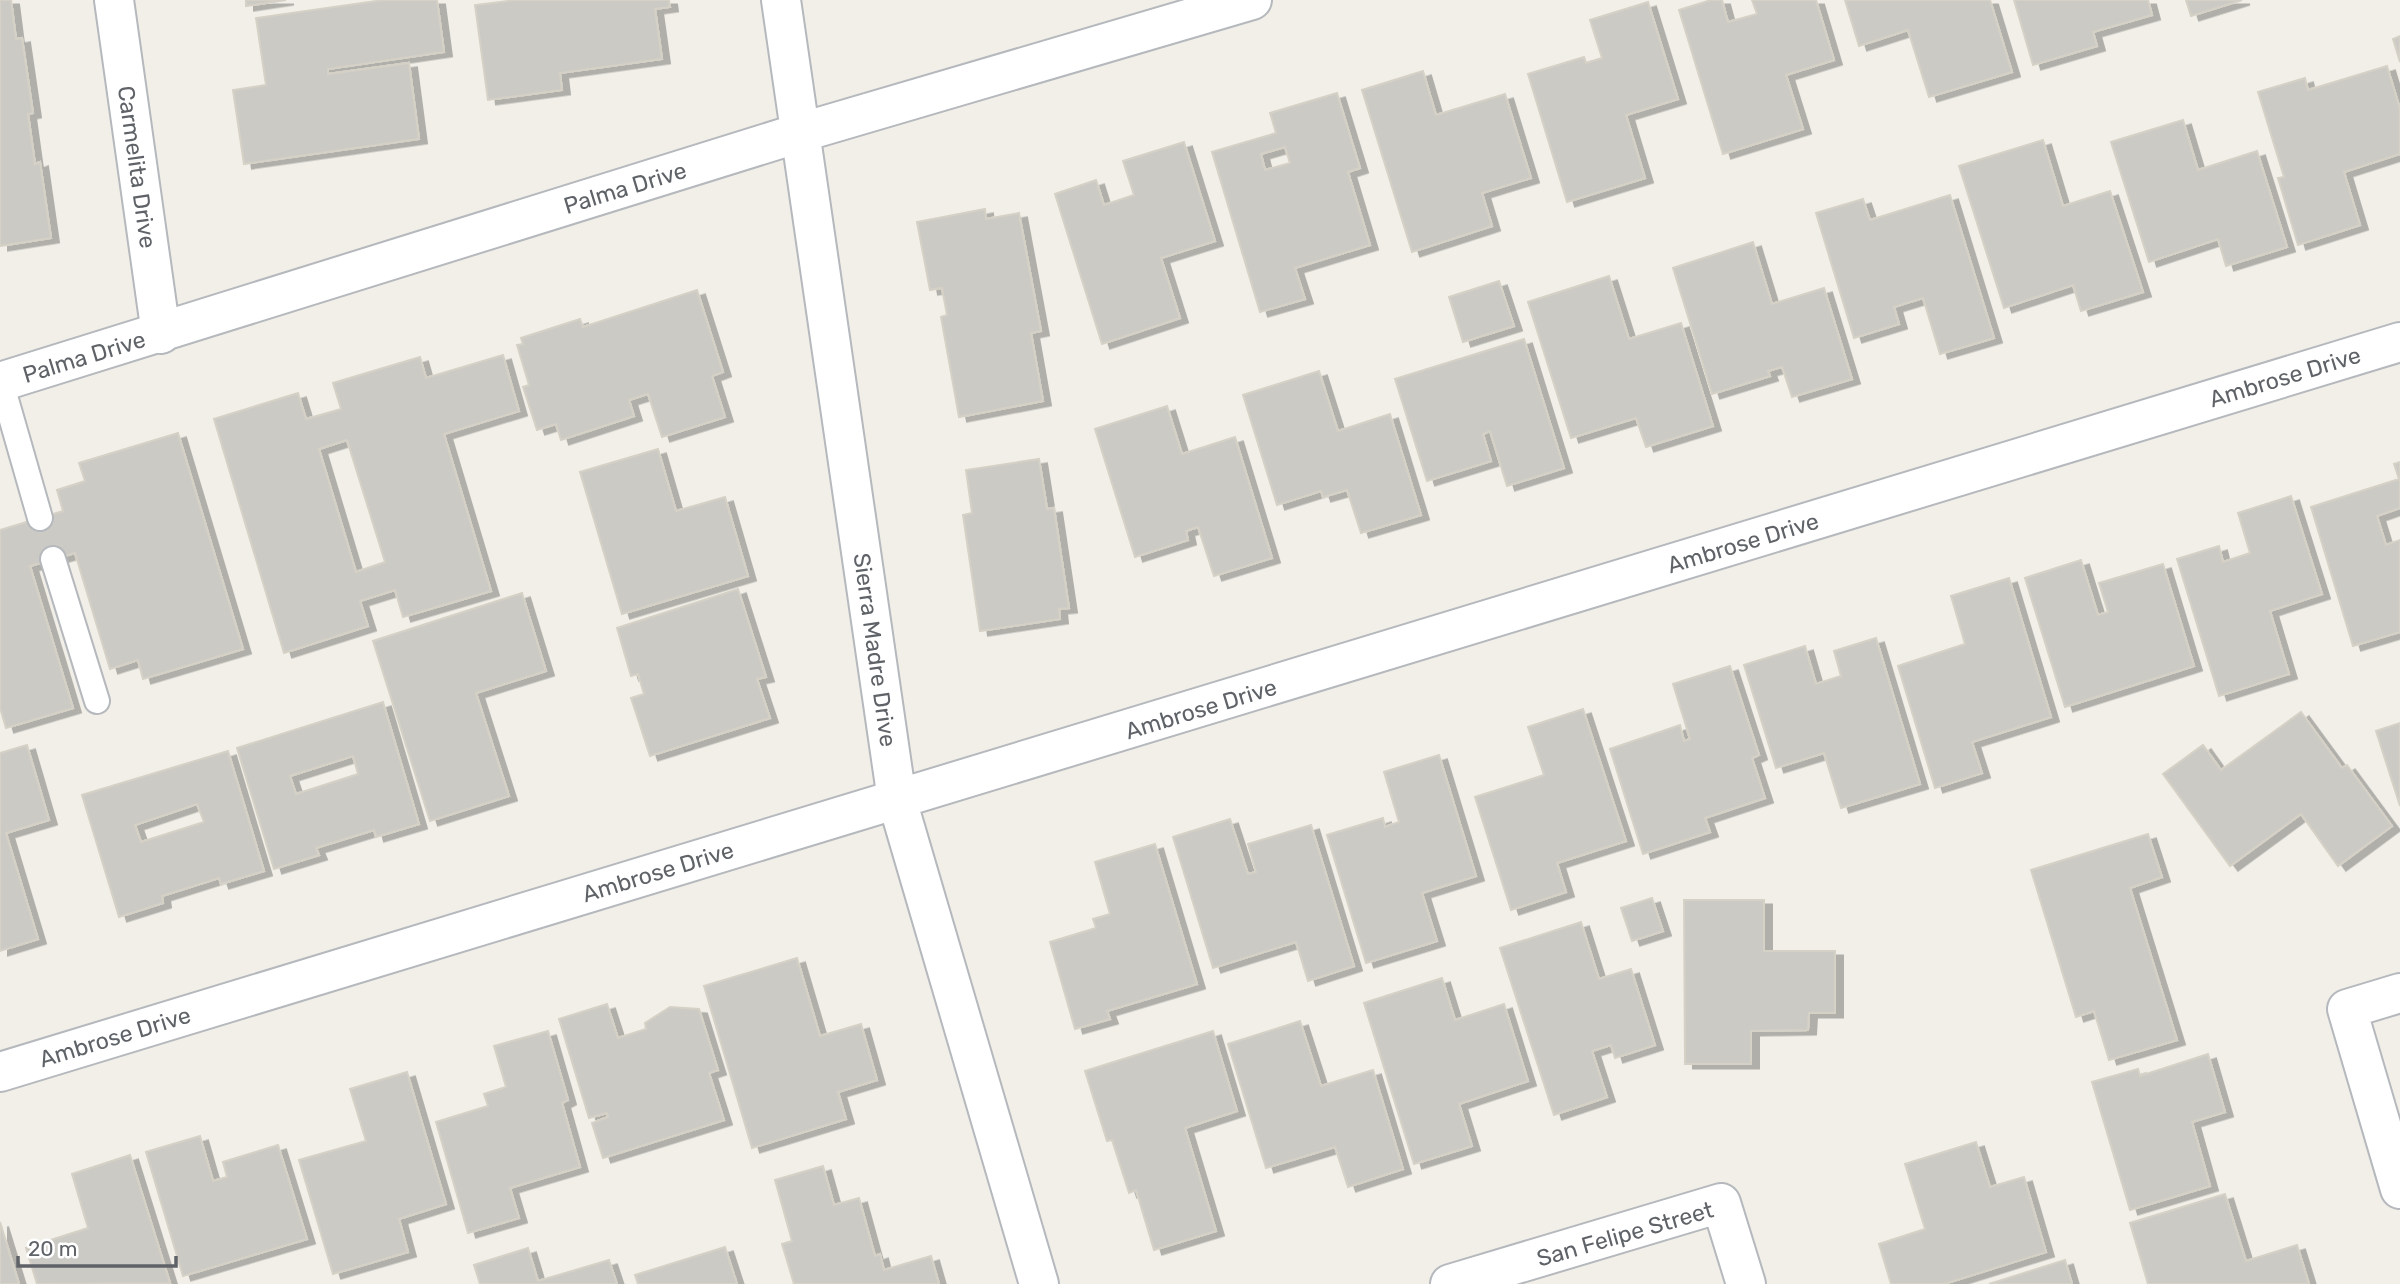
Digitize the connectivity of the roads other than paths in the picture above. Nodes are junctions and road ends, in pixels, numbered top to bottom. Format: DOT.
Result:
graph roads {
  1 [pos="114,0"];
  2 [pos="781,0"];
  3 [pos="1252,0"];
  4 [pos="799,133"];
  5 [pos="161,334"];
  6 [pos="2400,342"];
  7 [pos="1,382"];
  8 [pos="40,518"];
  9 [pos="53,559"];
  10 [pos="97,701"];
  11 [pos="897,800"];
  12 [pos="2400,993"];
  13 [pos="0,1072"];
  14 [pos="2400,1189"];
  15 [pos="1039,1284"];
  16 [pos="1450,1284"];
  17 [pos="1746,1284"];
  1 -- 5 [label="street, Carmelita Drive"];
  2 -- 4 [label="street, Sierra Madre Drive"];
  3 -- 4 [label="street, Palma Drive"];
  4 -- 5 [label="street, Palma Drive"];
  4 -- 11 [label="street, Sierra Madre Drive"];
  5 -- 7 [label="street, Palma Drive"];
  6 -- 11 [label="street, Ambrose Drive"];
  7 -- 8 [label="lane"];
  9 -- 10 [label="lane"];
  11 -- 13 [label="street, Ambrose Drive"];
  11 -- 15 [label="street, Sierra Madre Drive"];
  12 -- 14 [label="street"];
  16 -- 17 [label="street, San Felipe Street"];
}
